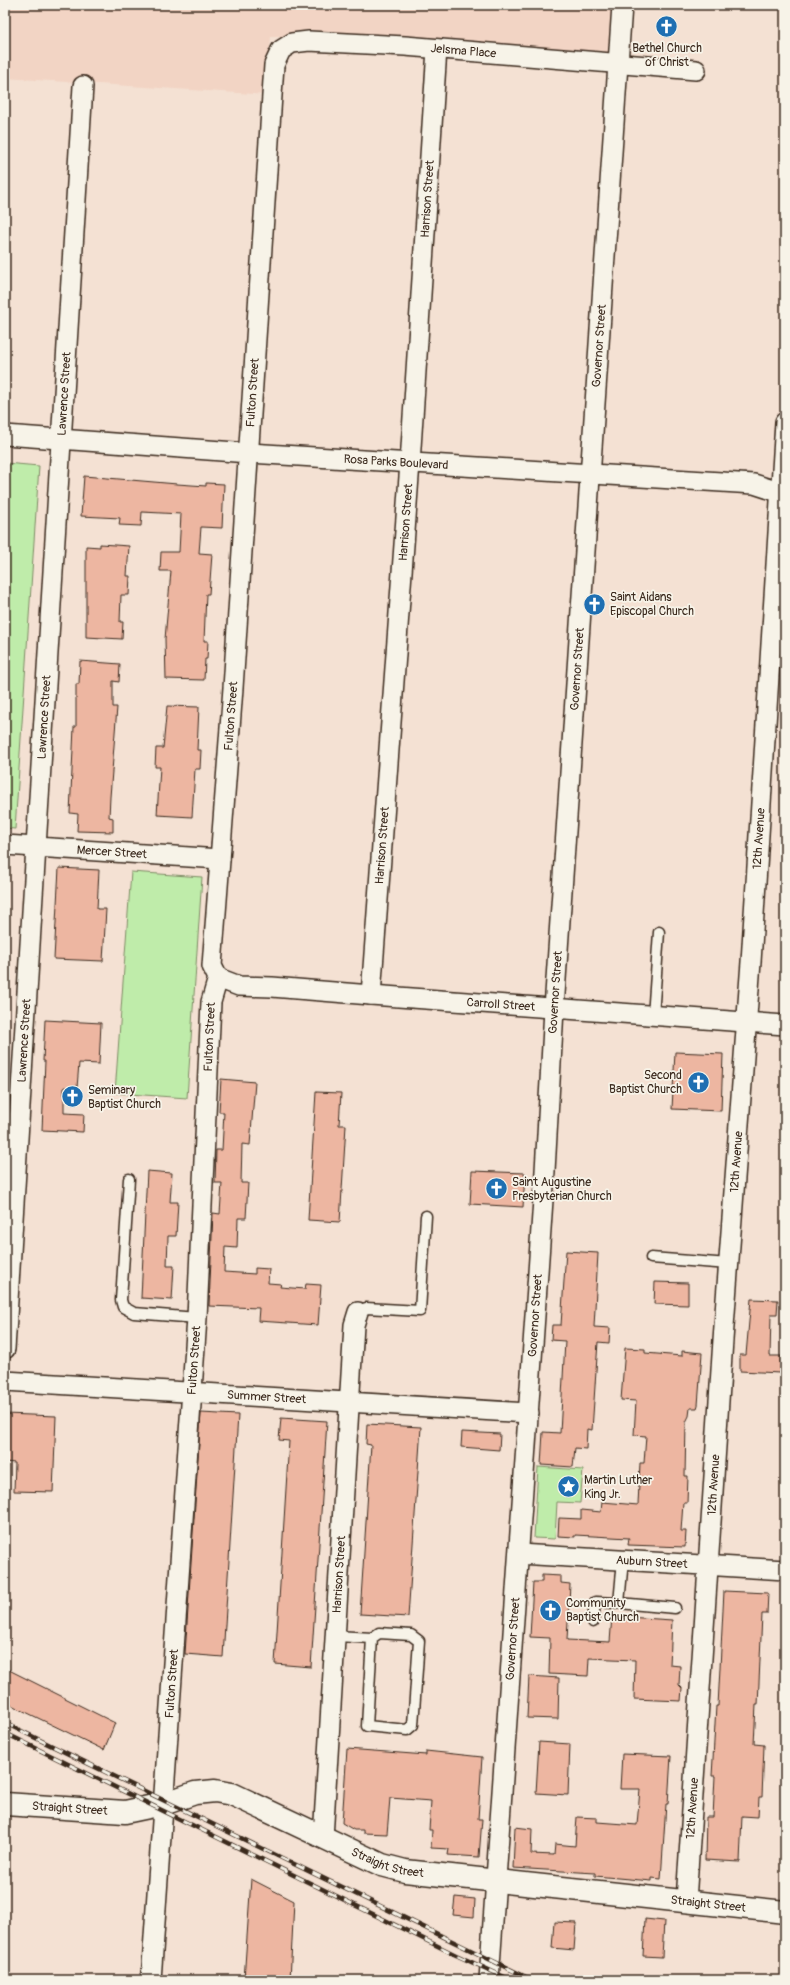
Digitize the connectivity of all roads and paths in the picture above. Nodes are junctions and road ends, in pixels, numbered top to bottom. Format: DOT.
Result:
graph roads {
  1 [pos="622,5"];
  2 [pos="436,49"];
  3 [pos="617,63"];
  4 [pos="696,70"];
  5 [pos="83,86"];
  6 [pos="272,96"];
  7 [pos="785,422"];
  8 [pos="5,435"];
  9 [pos="62,439"];
  10 [pos="249,452"];
  11 [pos="410,463"];
  12 [pos="591,474"];
  13 [pos="783,494"];
  14 [pos="5,845"];
  15 [pos="36,847"];
  16 [pos="220,859"];
  17 [pos="659,932"];
  18 [pos="218,978"];
  19 [pos="370,996"];
  20 [pos="554,1009"];
  21 [pos="653,1016"];
  22 [pos="746,1022"];
  23 [pos="785,1025"];
  24 [pos="128,1179"];
  25 [pos="426,1216"];
  26 [pos="651,1258"];
  27 [pos="729,1264"];
  28 [pos="358,1312"];
  29 [pos="198,1318"];
  30 [pos="5,1350"];
  31 [pos="5,1381"];
  32 [pos="192,1392"];
  33 [pos="350,1402"];
  34 [pos="528,1413"];
  35 [pos="519,1554"];
  36 [pos="622,1560"];
  37 [pos="708,1565"];
  38 [pos="785,1570"];
  39 [pos="619,1603"];
  40 [pos="675,1608"];
  41 [pos="593,1622"];
  42 [pos="336,1636"];
  43 [pos="372,1638"];
  44 [pos="5,1804"];
  45 [pos="163,1804"];
  46 [pos="323,1838"];
  47 [pos="496,1882"];
  48 [pos="686,1902"];
  49 [pos="785,1912"];
  50 [pos="151,1980"];
  51 [pos="489,1980"];
  1 -- 3 [label="street, Governor Street"];
  2 -- 3 [label="street, Jelsma Place"];
  2 -- 6 [label="street, Jelsma Place"];
  2 -- 11 [label="street, Harrison Street"];
  3 -- 4 [label="street, Jelsma Place"];
  3 -- 12 [label="street, Governor Street"];
  5 -- 9 [label="street, Lawrence Street"];
  6 -- 10 [label="street, Fulton Street"];
  7 -- 13 [label="street, 12th Avenue"];
  8 -- 9 [label="street, Rosa Parks Boulevard"];
  9 -- 10 [label="street, Rosa Parks Boulevard"];
  9 -- 15 [label="street, Lawrence Street"];
  10 -- 11 [label="street, Rosa Parks Boulevard"];
  10 -- 16 [label="street, Fulton Street"];
  11 -- 12 [label="street, Rosa Parks Boulevard"];
  11 -- 19 [label="street, Harrison Street"];
  12 -- 13 [label="street, Rosa Parks Boulevard"];
  12 -- 20 [label="street, Governor Street"];
  13 -- 22 [label="street, 12th Avenue"];
  14 -- 15 [label="street, Mercer Street"];
  15 -- 16 [label="street, Mercer Street"];
  15 -- 30 [label="street, Lawrence Street"];
  16 -- 18 [label="street, Fulton Street"];
  17 -- 21 [label="lane"];
  18 -- 19 [label="street, Carroll Street"];
  18 -- 29 [label="street, Fulton Street"];
  19 -- 20 [label="street, Carroll Street"];
  20 -- 21 [label="street, Carroll Street"];
  20 -- 34 [label="street, Governor Street"];
  21 -- 22 [label="street, Carroll Street"];
  22 -- 23 [label="street, Carroll Street"];
  22 -- 27 [label="street, 12th Avenue"];
  24 -- 29 [label="lane"];
  25 -- 28 [label="lane"];
  26 -- 27 [label="lane"];
  27 -- 37 [label="street, 12th Avenue"];
  28 -- 33 [label="street, Harrison Street"];
  29 -- 32 [label="street, Fulton Street"];
  31 -- 32 [label="street, Summer Street"];
  32 -- 33 [label="street, Summer Street"];
  32 -- 45 [label="street, Fulton Street"];
  33 -- 34 [label="street, Summer Street"];
  33 -- 42 [label="street, Harrison Street"];
  34 -- 35 [label="street, Governor Street"];
  35 -- 36 [label="street, Auburn Street"];
  35 -- 47 [label="street, Governor Street"];
  36 -- 37 [label="street, Auburn Street"];
  36 -- 39 [label="lane"];
  37 -- 38 [label="street, Auburn Street"];
  37 -- 48 [label="street, 12th Avenue"];
  39 -- 40 [label="lane"];
  39 -- 41 [label="lane"];
  42 -- 43 [label="lane"];
  42 -- 46 [label="street, Harrison Street"];
  43 -- 43 [label="lane"];
  44 -- 45 [label="main road, Straight Street"];
  45 -- 46 [label="main road, Straight Street"];
  45 -- 50 [label="street, Fulton Street"];
  46 -- 47 [label="main road, Straight Street"];
  47 -- 48 [label="main road, Straight Street"];
  47 -- 51 [label="street, Governor Street"];
  48 -- 49 [label="main road, Straight Street"];
}
